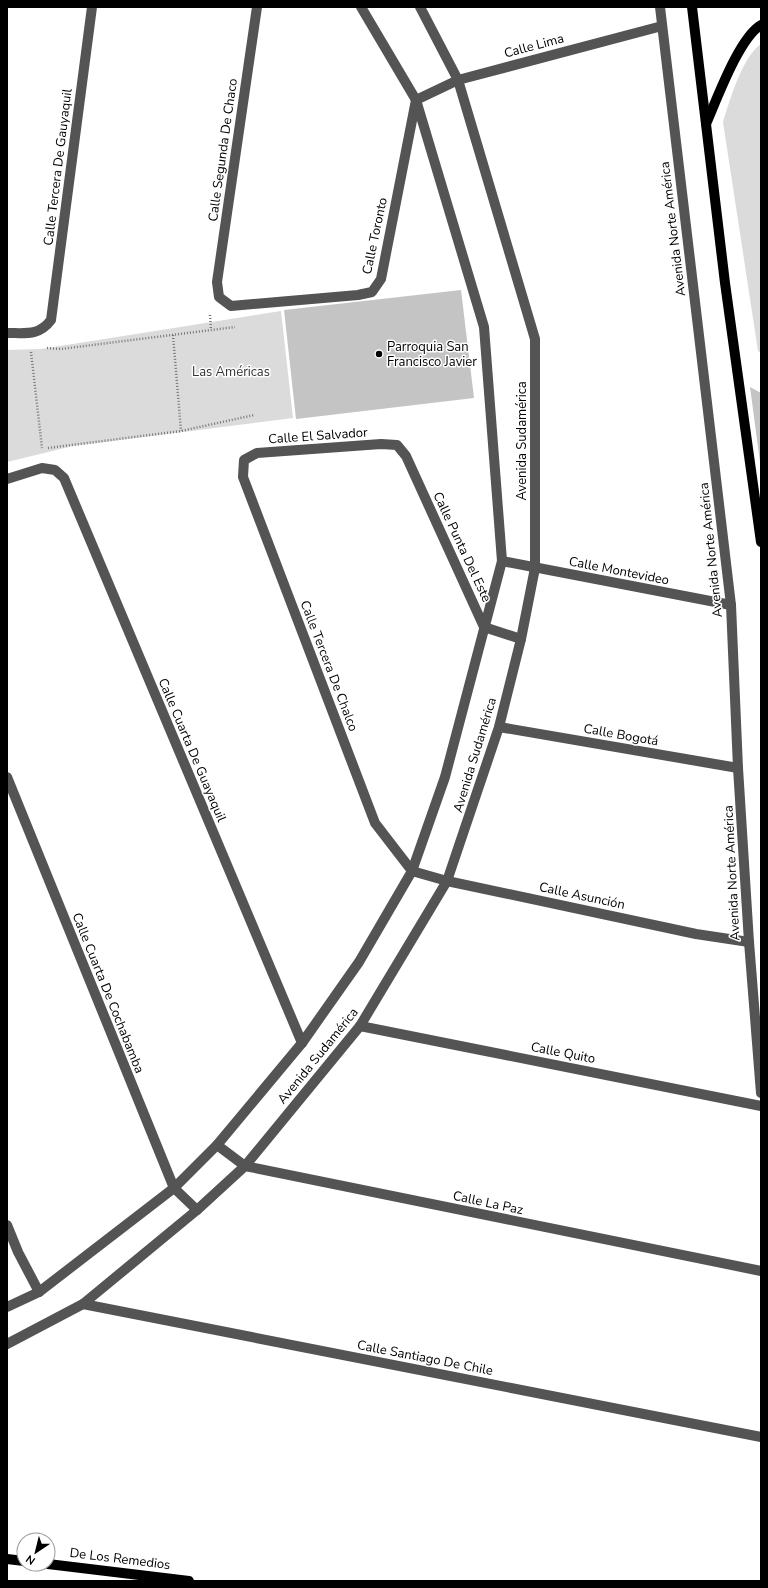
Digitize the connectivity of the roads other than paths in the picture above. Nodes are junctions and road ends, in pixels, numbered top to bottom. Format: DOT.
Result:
graph roads {
  1 [pos="92,7"];
  2 [pos="257,7"];
  3 [pos="361,7"];
  4 [pos="420,7"];
  5 [pos="660,7"];
  6 [pos="692,7"];
  7 [pos="761,25"];
  8 [pos="662,26"];
  9 [pos="458,80"];
  10 [pos="416,100"];
  11 [pos="706,124"];
  12 [pos="219,297"];
  13 [pos="7,333"];
  14 [pos="397,445"];
  15 [pos="244,460"];
  16 [pos="7,479"];
  17 [pos="761,542"];
  18 [pos="502,561"];
  19 [pos="535,568"];
  20 [pos="731,605"];
  21 [pos="484,627"];
  22 [pos="521,639"];
  23 [pos="499,727"];
  24 [pos="738,768"];
  25 [pos="7,777"];
  26 [pos="412,871"];
  27 [pos="447,881"];
  28 [pos="749,942"];
  29 [pos="360,1026"];
  30 [pos="302,1043"];
  31 [pos="761,1093"];
  32 [pos="761,1106"];
  33 [pos="216,1145"];
  34 [pos="245,1166"];
  35 [pos="174,1188"];
  36 [pos="198,1210"];
  37 [pos="7,1225"];
  38 [pos="761,1271"];
  39 [pos="39,1292"];
  40 [pos="83,1304"];
  41 [pos="7,1307"];
  42 [pos="7,1344"];
  43 [pos="761,1437"];
  44 [pos="56,1565"];
  45 [pos="189,1581"];
  1 -- 13 [label="street, Calle Tercera De Gauyaquil"];
  2 -- 12 [label="street, Calle Segunda De Chaco"];
  3 -- 10 [label="street, Avenida Sudamérica"];
  4 -- 9 [label="street, Avenida Sudamérica"];
  5 -- 8 [label="street, Avenida Norte América"];
  6 -- 11 [label="main road"];
  7 -- 11 [label="main road"];
  8 -- 9 [label="street, Calle Lima"];
  8 -- 20 [label="street, Avenida Norte América"];
  9 -- 10 [label="street, Calle Lima"];
  9 -- 19 [label="street, Avenida Sudamérica"];
  10 -- 12 [label="street, Calle Toronto"];
  10 -- 18 [label="street, Avenida Sudamérica"];
  11 -- 17 [label="main road"];
  14 -- 15 [label="street, Calle El Salvador"];
  14 -- 21 [label="street, Calle Punta Del Este"];
  15 -- 26 [label="street, Calle Tercera De Chalco"];
  16 -- 30 [label="street, Calle Cuarta De Guayaquil"];
  18 -- 19 [label="street, Calle Montevideo"];
  18 -- 21 [label="street, Avenida Sudamérica"];
  19 -- 20 [label="street, Calle Montevideo"];
  19 -- 22 [label="street, Avenida Sudamérica"];
  20 -- 24 [label="street, Avenida Norte América"];
  21 -- 22 [label="street"];
  21 -- 26 [label="street, Avenida Sudamérica"];
  22 -- 23 [label="street, Avenida Sudamérica"];
  23 -- 24 [label="street, Calle Bogotá"];
  23 -- 27 [label="street, Avenida Sudamérica"];
  24 -- 28 [label="street, Avenida Norte América"];
  25 -- 35 [label="street, Calle Cuarta De Cochabamba"];
  26 -- 27 [label="street, Calle Asunción"];
  26 -- 30 [label="street, Avenida Sudamérica"];
  27 -- 28 [label="street, Calle Asunción"];
  27 -- 29 [label="street, Avenida Sudamérica"];
  28 -- 31 [label="street, Avenida Norte América"];
  29 -- 32 [label="street, Calle Quito"];
  29 -- 34 [label="street, Avenida Sudamérica"];
  30 -- 33 [label="street, Avenida Sudamérica"];
  33 -- 34 [label="street, Calle La Paz"];
  33 -- 35 [label="street, Avenida Sudamérica"];
  34 -- 36 [label="street, Avenida Sudamérica"];
  34 -- 38 [label="street, Calle La Paz"];
  35 -- 36 [label="street, Calle Cuarta De Cochabamba"];
  35 -- 39 [label="street, Avenida Sudamérica"];
  36 -- 40 [label="street, Avenida Sudamérica"];
  37 -- 39 [label="street"];
  39 -- 41 [label="street, Avenida Sudamérica"];
  40 -- 42 [label="street, Avenida Sudamérica"];
  40 -- 43 [label="street, Calle Santiago De Chile"];
  44 -- 45 [label="main road, De Los Remedios"];
}
